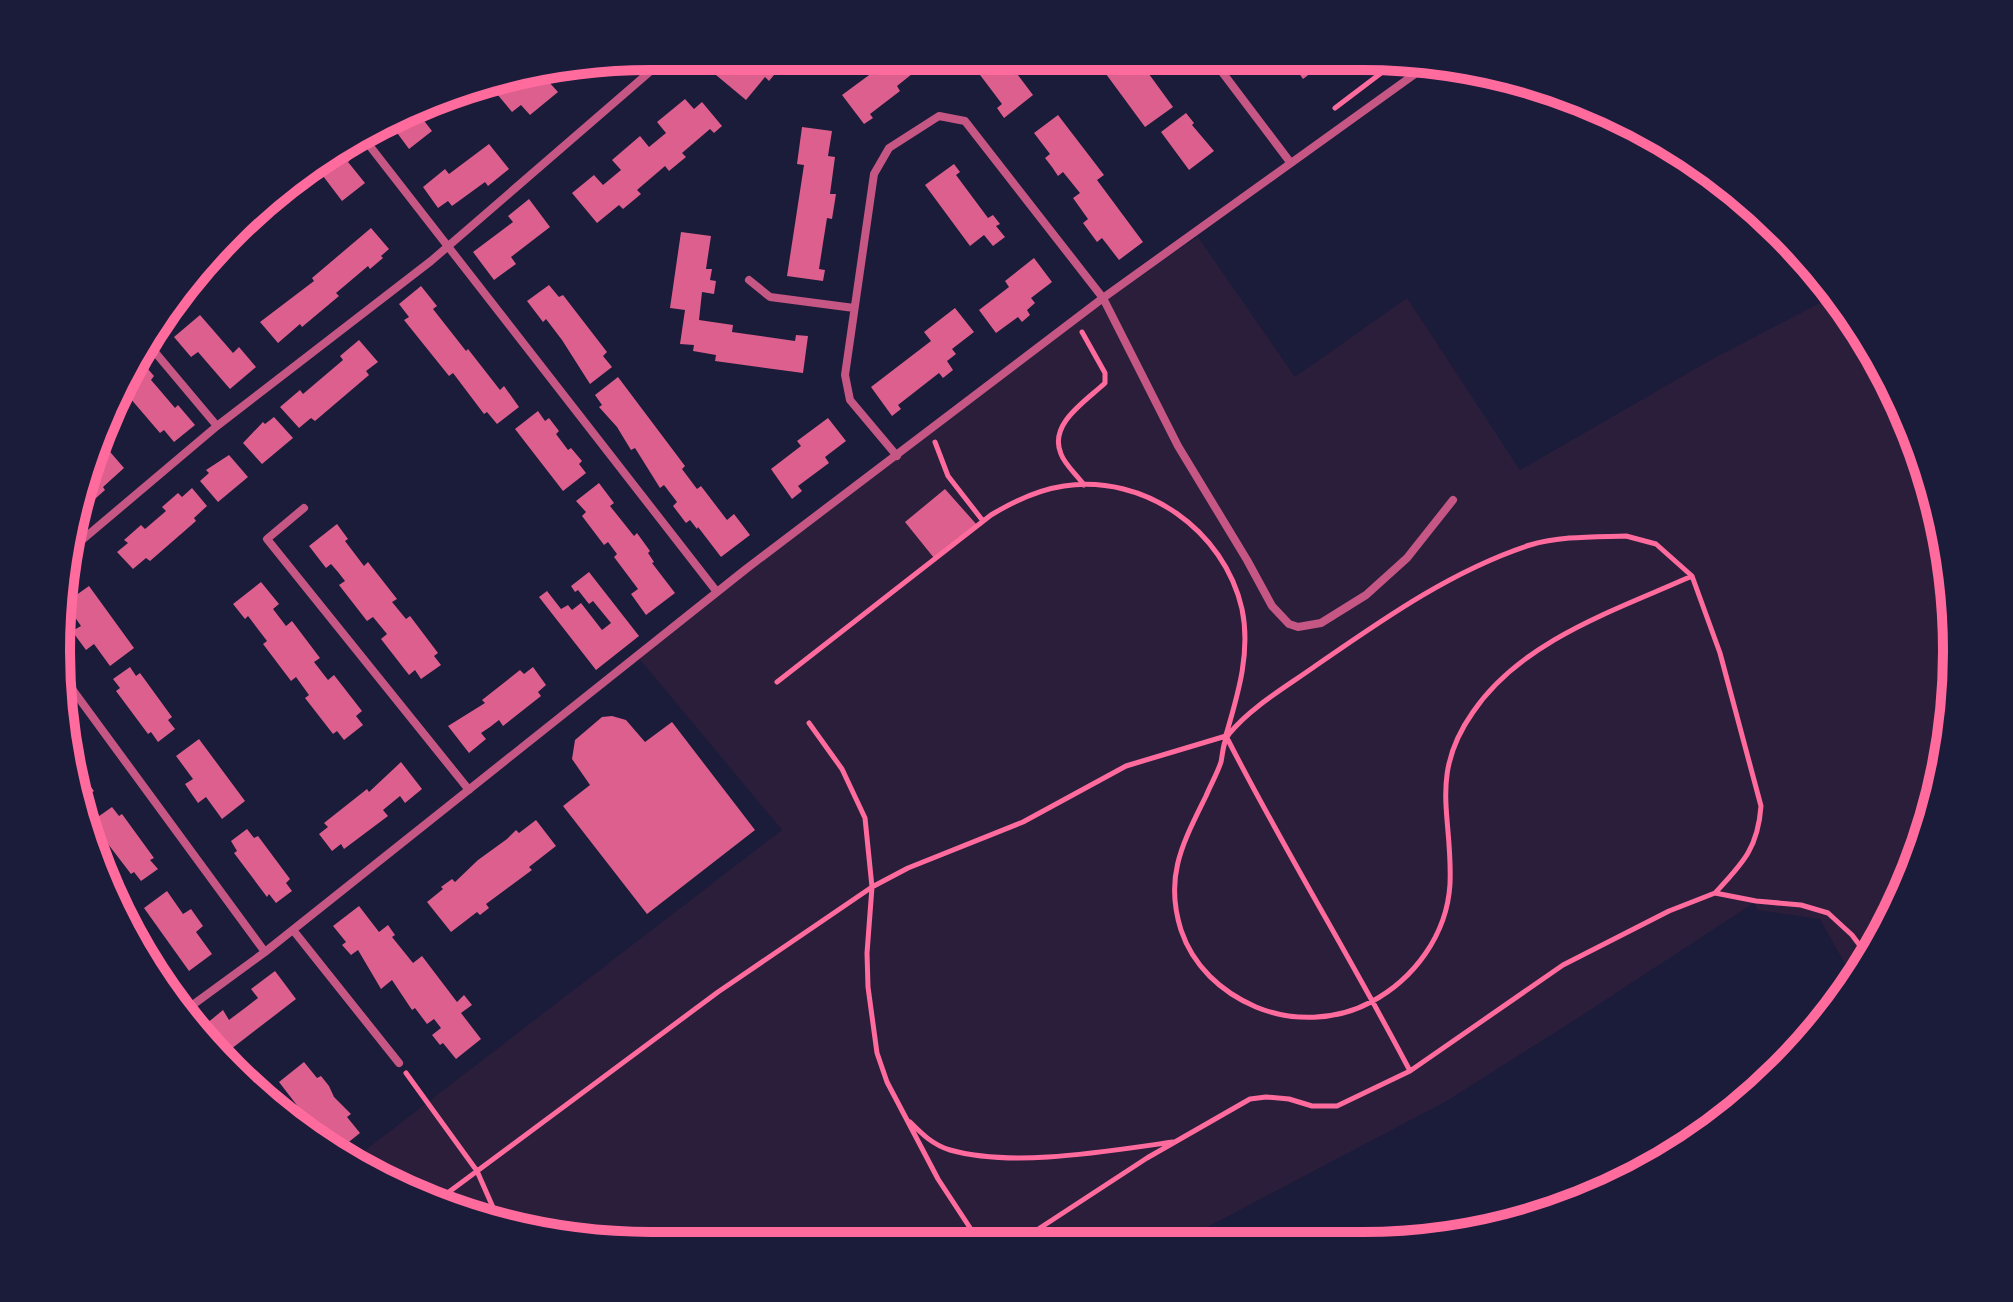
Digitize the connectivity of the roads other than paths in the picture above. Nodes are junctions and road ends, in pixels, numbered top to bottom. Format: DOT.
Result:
graph roads {
  1 [pos="652,70"];
  2 [pos="1221,70"];
  3 [pos="1416,73"];
  4 [pos="368,144"];
  5 [pos="1290,162"];
  6 [pos="447,247"];
  7 [pos="749,280"];
  8 [pos="1103,298"];
  9 [pos="854,308"];
  10 [pos="154,351"];
  11 [pos="217,426"];
  12 [pos="897,456"];
  13 [pos="1453,500"];
  14 [pos="304,508"];
  15 [pos="80,541"];
  16 [pos="717,592"];
  17 [pos="71,687"];
  18 [pos="469,790"];
  19 [pos="293,930"];
  20 [pos="265,952"];
  21 [pos="191,1006"];
  22 [pos="399,1063"];
  1 -- 6 [label="street"];
  2 -- 5 [label="street"];
  3 -- 5 [label="street"];
  4 -- 6 [label="street"];
  5 -- 8 [label="street"];
  6 -- 11 [label="street"];
  6 -- 16 [label="street"];
  7 -- 9 [label="street"];
  8 -- 9 [label="street"];
  8 -- 12 [label="street"];
  8 -- 13 [label="street"];
  9 -- 12 [label="street"];
  10 -- 11 [label="street"];
  11 -- 15 [label="street"];
  12 -- 16 [label="street"];
  14 -- 18 [label="street"];
  16 -- 18 [label="street"];
  17 -- 20 [label="street"];
  18 -- 19 [label="street"];
  19 -- 20 [label="street"];
  19 -- 22 [label="street"];
  20 -- 21 [label="street"];
}
